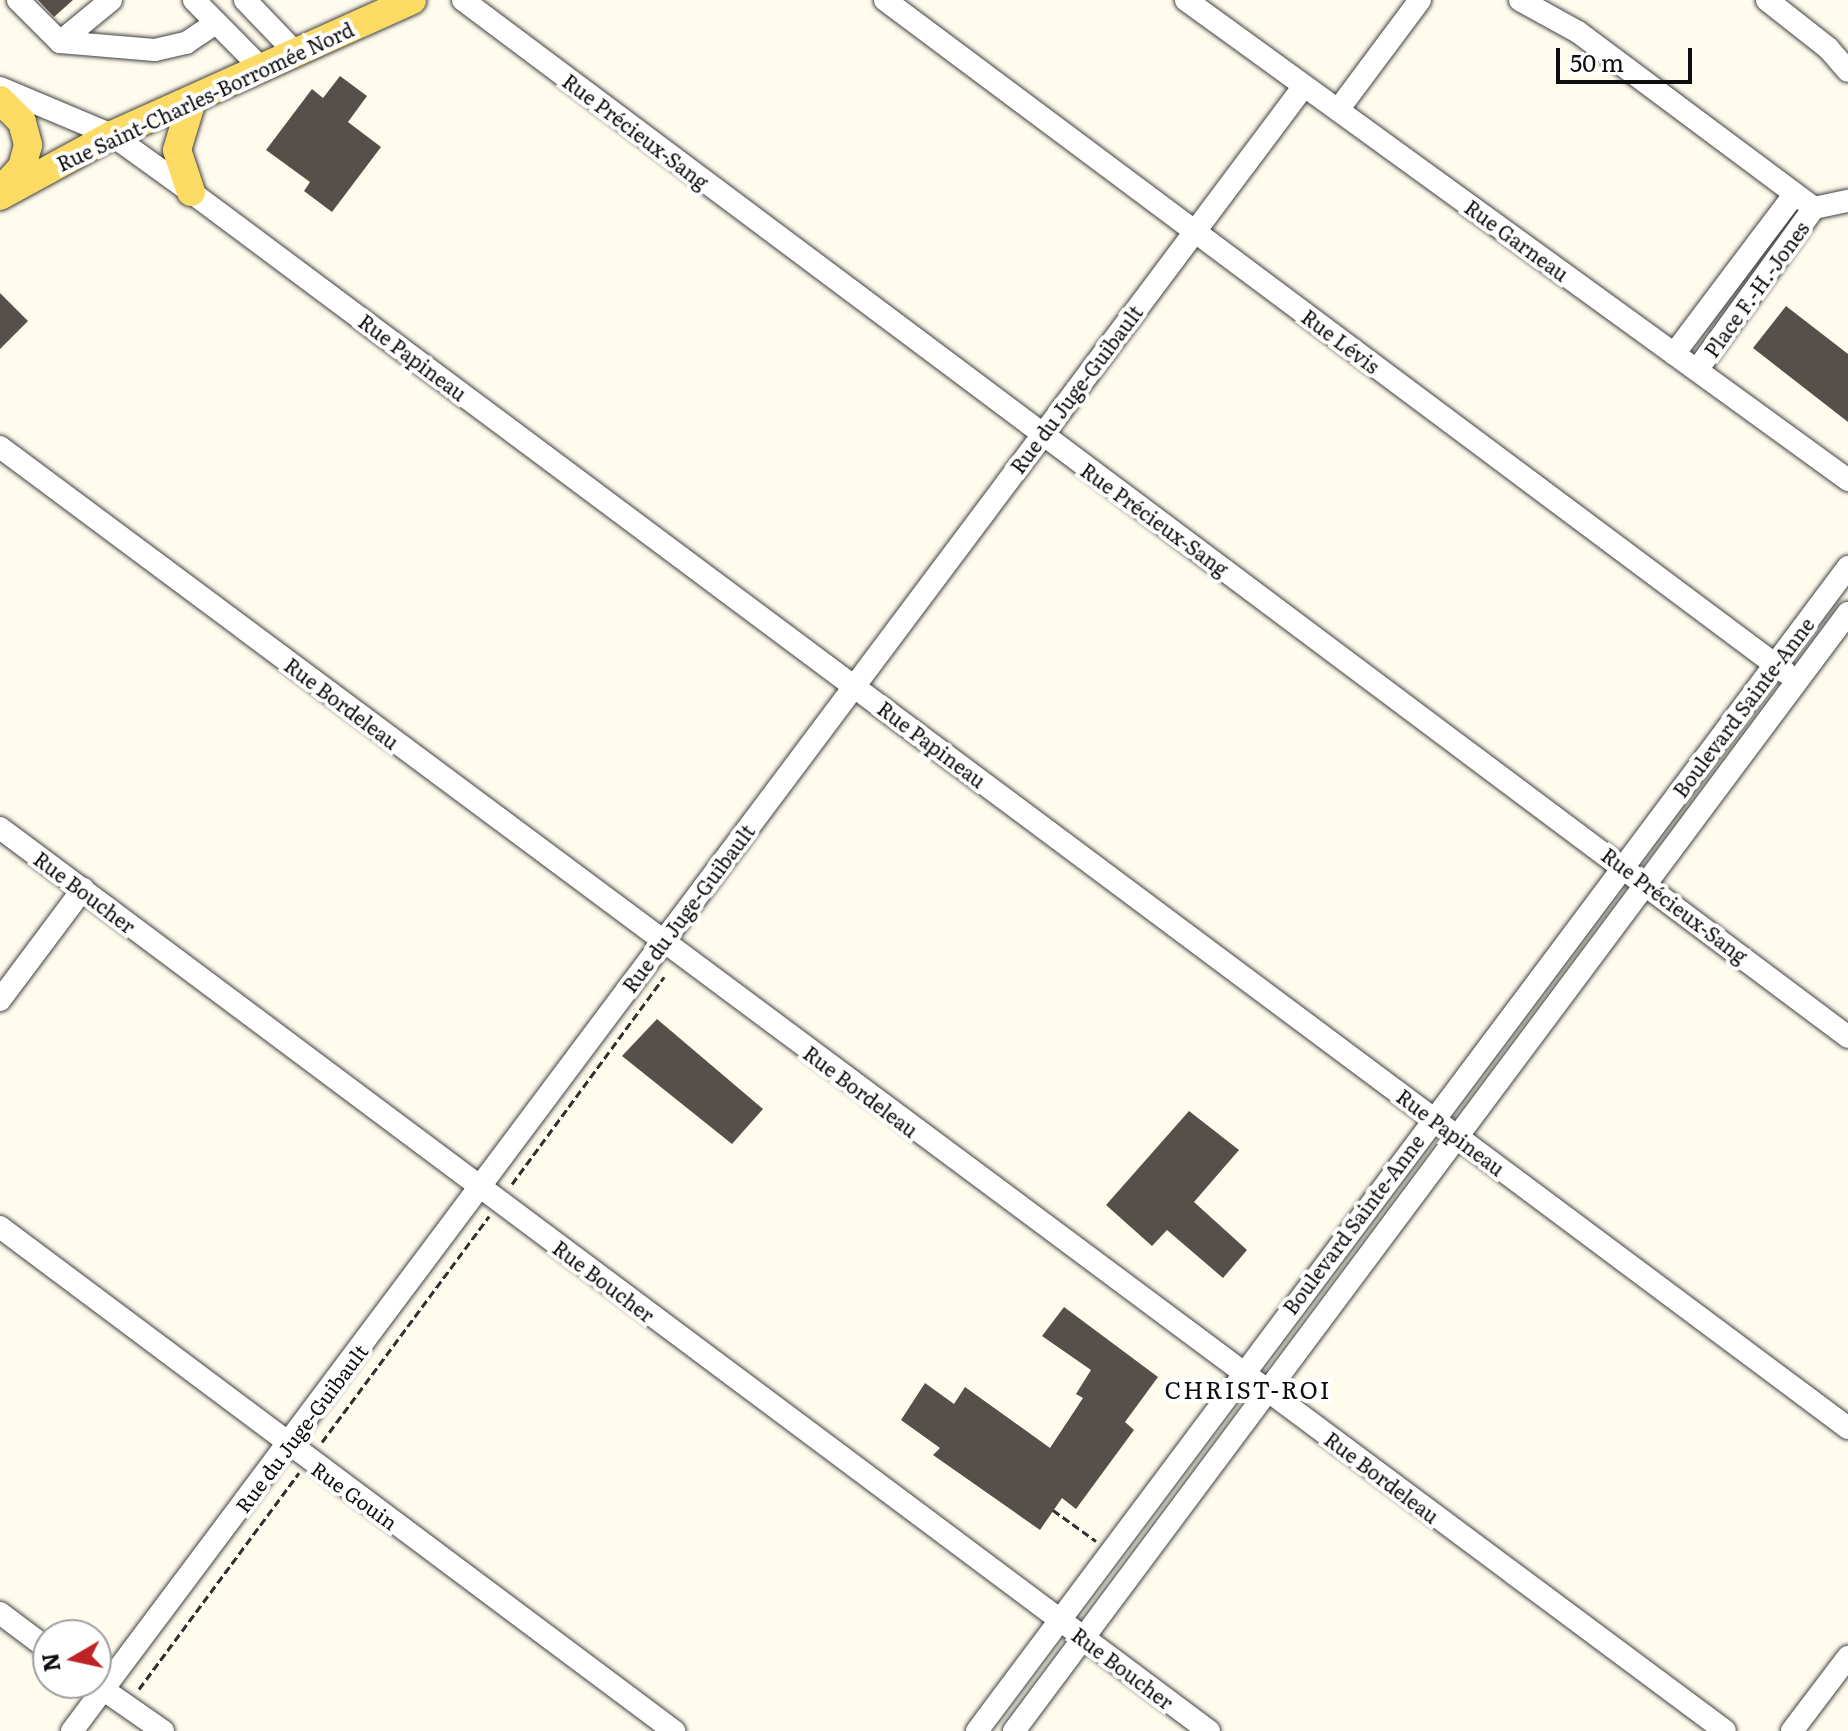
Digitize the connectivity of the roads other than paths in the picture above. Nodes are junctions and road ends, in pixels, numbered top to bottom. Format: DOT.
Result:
graph roads {
  1 [pos="18,0"];
  2 [pos="111,0"];
  3 [pos="194,0"];
  4 [pos="245,0"];
  5 [pos="412,0"];
  6 [pos="463,0"];
  7 [pos="885,0"];
  8 [pos="1186,0"];
  9 [pos="1420,0"];
  10 [pos="1520,0"];
  11 [pos="1767,0"];
  12 [pos="216,23"];
  13 [pos="60,42"];
  14 [pos="297,54"];
  15 [pos="263,70"];
  16 [pos="1848,71"];
  17 [pos="1304,86"];
  18 [pos="0,88"];
  19 [pos="0,100"];
  20 [pos="191,104"];
  21 [pos="1338,110"];
  22 [pos="112,135"];
  23 [pos="191,192"];
  24 [pos="0,194"];
  25 [pos="1794,195"];
  26 [pos="1848,201"];
  27 [pos="1814,208"];
  28 [pos="1195,231"];
  29 [pos="1674,354"];
  30 [pos="1697,370"];
  31 [pos="1042,436"];
  32 [pos="0,447"];
  33 [pos="1848,480"];
  34 [pos="1848,567"];
  35 [pos="1848,613"];
  36 [pos="1774,664"];
  37 [pos="1798,681"];
  38 [pos="854,686"];
  39 [pos="0,828"];
  40 [pos="1624,866"];
  41 [pos="1646,882"];
  42 [pos="83,889"];
  43 [pos="662,943"];
  44 [pos="0,1000"];
  45 [pos="1848,1037"];
  46 [pos="1433,1118"];
  47 [pos="1456,1135"];
  48 [pos="479,1188"];
  49 [pos="0,1227"];
  50 [pos="1242,1373"];
  51 [pos="1265,1390"];
  52 [pos="1848,1428"];
  53 [pos="288,1447"];
  54 [pos="0,1613"];
  55 [pos="1060,1620"];
  56 [pos="32,1637"];
  57 [pos="1083,1638"];
  58 [pos="1848,1657"];
  59 [pos="112,1668"];
  60 [pos="112,1696"];
  61 [pos="90,1699"];
  62 [pos="72,1731"];
  63 [pos="163,1731"];
  64 [pos="674,1731"];
  65 [pos="977,1731"];
  66 [pos="1014,1731"];
  67 [pos="1209,1731"];
  68 [pos="1725,1731"];
  69 [pos="1792,1731"];
  1 -- 13 [label="street"];
  2 -- 13 [label="street"];
  3 -- 12 [label="street"];
  4 -- 14 [label="street"];
  5 -- 14 [label="main road, Rue Saint-Charles-Borromée Nord"];
  6 -- 31 [label="street, Rue Précieux-Sang"];
  7 -- 28 [label="street, Rue Lévis"];
  8 -- 17 [label="street, Rue Garneau"];
  9 -- 21 [label="street"];
  10 -- 25 [label="street, Place F.-H.-Jones"];
  11 -- 16 [label="street"];
  12 -- 13 [label="street"];
  12 -- 15 [label="street"];
  14 -- 15 [label="main road, Rue Saint-Charles-Borromée Nord"];
  15 -- 20 [label="main road, Rue Saint-Charles-Borromée Nord"];
  17 -- 21 [label="street, Rue Garneau"];
  17 -- 28 [label="street, Rue du Juge-Guibault"];
  18 -- 22 [label="street, Rue Papineau"];
  19 -- 24 [label="main road"];
  20 -- 22 [label="main road, Rue Saint-Charles-Borromée Nord"];
  20 -- 23 [label="main road"];
  21 -- 29 [label="street, Rue Garneau"];
  22 -- 23 [label="street, Rue Papineau"];
  22 -- 24 [label="main road, Rue Saint-Charles-Borromée Nord"];
  23 -- 38 [label="street, Rue Papineau"];
  25 -- 27 [label="street, Place F.-H.-Jones"];
  25 -- 29 [label="street, Place F.-H.-Jones"];
  26 -- 27 [label="street, Place F.-H.-Jones"];
  27 -- 30 [label="street, Place F.-H.-Jones"];
  28 -- 31 [label="street, Rue du Juge-Guibault"];
  28 -- 36 [label="street, Rue Lévis"];
  29 -- 30 [label="street, Rue Garneau"];
  30 -- 33 [label="street, Rue Garneau"];
  31 -- 38 [label="street, Rue du Juge-Guibault"];
  31 -- 40 [label="street, Rue Précieux-Sang"];
  32 -- 43 [label="street, Rue Bordeleau"];
  34 -- 36 [label="street, Boulevard Sainte-Anne"];
  35 -- 37 [label="street, Boulevard Sainte-Anne"];
  36 -- 37 [label="street, Rue Lévis"];
  36 -- 40 [label="street, Boulevard Sainte-Anne"];
  37 -- 41 [label="street, Boulevard Sainte-Anne"];
  38 -- 43 [label="street, Rue du Juge-Guibault"];
  38 -- 46 [label="street, Rue Papineau"];
  39 -- 42 [label="street, Rue Boucher"];
  40 -- 41 [label="street, Rue Précieux-Sang"];
  40 -- 46 [label="street, Boulevard Sainte-Anne"];
  41 -- 45 [label="street, Rue Précieux-Sang"];
  41 -- 47 [label="street, Boulevard Sainte-Anne"];
  42 -- 44 [label="street"];
  42 -- 48 [label="street, Rue Boucher"];
  43 -- 48 [label="street, Rue du Juge-Guibault"];
  43 -- 50 [label="street, Rue Bordeleau"];
  46 -- 47 [label="street, Rue Papineau"];
  46 -- 50 [label="street, Boulevard Sainte-Anne"];
  47 -- 51 [label="street, Boulevard Sainte-Anne"];
  47 -- 52 [label="street, Rue Papineau"];
  48 -- 53 [label="street, Rue du Juge-Guibault"];
  48 -- 55 [label="street, Rue Boucher"];
  49 -- 53 [label="street, Rue Gouin"];
  50 -- 51 [label="street, Rue Bordeleau"];
  50 -- 55 [label="street, Boulevard Sainte-Anne"];
  51 -- 57 [label="street, Boulevard Sainte-Anne"];
  51 -- 68 [label="street, Rue Bordeleau"];
  53 -- 59 [label="street, Rue du Juge-Guibault"];
  53 -- 64 [label="street, Rue Gouin"];
  54 -- 56 [label="street"];
  55 -- 57 [label="street, Rue Boucher"];
  55 -- 65 [label="street, Boulevard Sainte-Anne"];
  57 -- 66 [label="street, Boulevard Sainte-Anne"];
  57 -- 67 [label="street, Rue Boucher"];
  58 -- 69 [label="street"];
  60 -- 63 [label="street"];
  61 -- 62 [label="street, Rue du Juge-Guibault"];
}
